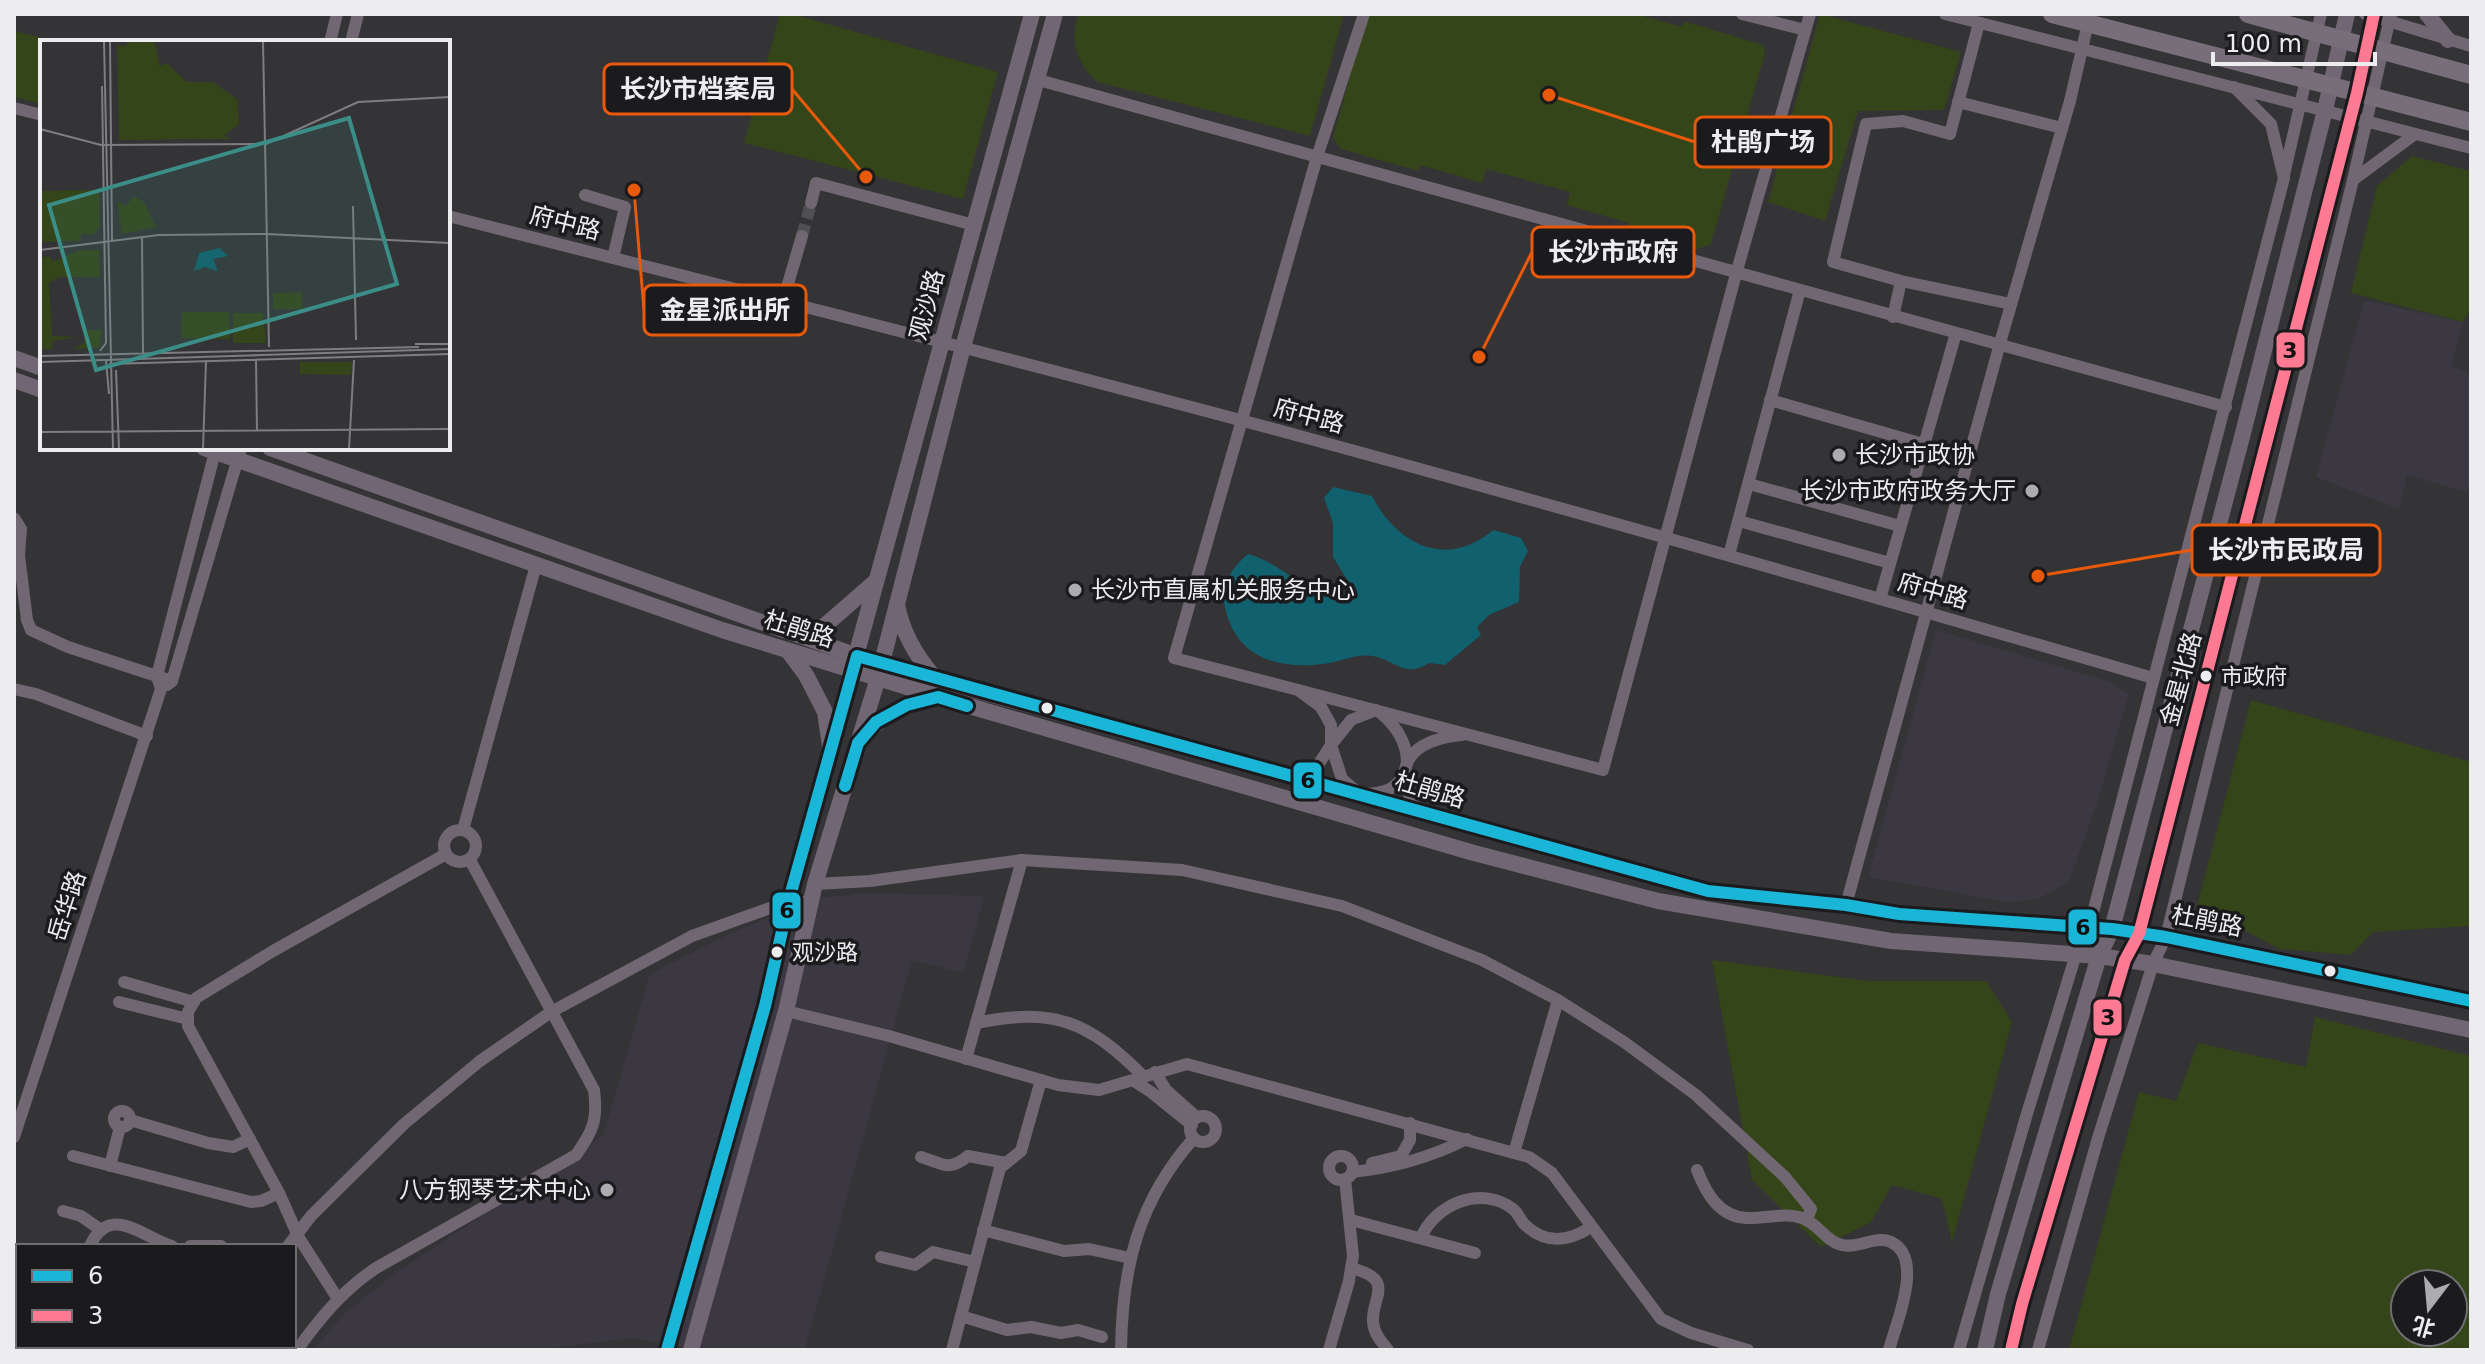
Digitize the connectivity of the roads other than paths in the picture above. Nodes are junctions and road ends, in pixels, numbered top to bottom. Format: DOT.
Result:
graph roads {
  1 [pos="337,14"];
  2 [pos="358,14"];
  3 [pos="1032,14"];
  4 [pos="1055,14"];
  5 [pos="1364,14"];
  6 [pos="1742,14"];
  7 [pos="1810,14"];
  8 [pos="1945,14"];
  9 [pos="2052,14"];
  10 [pos="2248,14"];
  11 [pos="2347,14"];
  12 [pos="2427,14"];
  13 [pos="2379,16"];
  14 [pos="1979,23"];
  15 [pos="2088,23"];
  16 [pos="2319,23"];
  17 [pos="1805,30"];
  18 [pos="2342,39"];
  19 [pos="330,40"];
  20 [pos="352,40"];
  21 [pos="2448,40"];
  22 [pos="2471,46"];
  23 [pos="2082,50"];
  24 [pos="2375,50"];
  25 [pos="2471,75"];
  26 [pos="1035,79"];
  27 [pos="2306,79"];
  28 [pos="2331,85"];
  29 [pos="2234,87"];
  30 [pos="2365,95"];
  31 [pos="1958,102"];
  32 [pos="2300,104"];
  33 [pos="14,108"];
  34 [pos="2325,110"];
  35 [pos="40,114"];
  36 [pos="2351,116"];
  37 [pos="2368,121"];
  38 [pos="2471,122"];
  39 [pos="2062,128"];
  40 [pos="2415,134"];
  41 [pos="2471,148"];
  42 [pos="1317,157"];
  43 [pos="2284,178"];
  44 [pos="2353,180"];
  45 [pos="585,195"];
  46 [pos="811,203"];
  47 [pos="450,217"];
  48 [pos="974,225"];
  49 [pos="802,236"];
  50 [pos="613,258"];
  51 [pos="1736,274"];
  52 [pos="1901,281"];
  53 [pos="1800,290"];
  54 [pos="783,301"];
  55 [pos="2011,304"];
  56 [pos="1893,317"];
  57 [pos="1956,333"];
  58 [pos="942,341"];
  59 [pos="1999,345"];
  60 [pos="963,347"];
  61 [pos="14,358"];
  62 [pos="40,367"];
  63 [pos="14,380"];
  64 [pos="40,389"];
  65 [pos="1770,400"];
  66 [pos="2226,407"];
  67 [pos="1242,421"];
  68 [pos="1923,444"];
  69 [pos="212,450"];
  70 [pos="218,450"];
  71 [pos="276,450"];
  72 [pos="240,454"];
  73 [pos="1749,484"];
  74 [pos="14,518"];
  75 [pos="1739,521"];
  76 [pos="1900,526"];
  77 [pos="1665,537"];
  78 [pos="1729,555"];
  79 [pos="1890,563"];
  80 [pos="536,565"];
  81 [pos="877,580"];
  82 [pos="1880,599"];
  83 [pos="897,601"];
  84 [pos="1926,612"];
  85 [pos="782,631"];
  86 [pos="788,651"];
  87 [pos="855,663"];
  88 [pos="879,671"];
  89 [pos="157,676"];
  90 [pos="2153,678"];
  91 [pos="936,679"];
  92 [pos="172,681"];
  93 [pos="14,689"];
  94 [pos="161,689"];
  95 [pos="1298,690"];
  96 [pos="938,697"];
  97 [pos="1376,710"];
  98 [pos="1469,735"];
  99 [pos="147,736"];
  100 [pos="858,743"];
  101 [pos="1331,745"];
  102 [pos="831,750"];
  103 [pos="1404,775"];
  104 [pos="1294,778"];
  105 [pos="1361,795"];
  106 [pos="1418,811"];
  107 [pos="463,830"];
  108 [pos="446,854"];
  109 [pos="470,860"];
  110 [pos="1022,860"];
  111 [pos="815,884"];
  112 [pos="811,901"];
  113 [pos="788,905"];
  114 [pos="1846,905"];
  115 [pos="2089,928"];
  116 [pos="2112,929"];
  117 [pos="2139,934"];
  118 [pos="2166,937"];
  119 [pos="2076,954"];
  120 [pos="2099,956"];
  121 [pos="2125,960"];
  122 [pos="2153,964"];
  123 [pos="124,982"];
  124 [pos="1558,1000"];
  125 [pos="2471,1001"];
  126 [pos="119,1002"];
  127 [pos="194,1002"];
  128 [pos="786,1011"];
  129 [pos="551,1012"];
  130 [pos="188,1019"];
  131 [pos="976,1023"];
  132 [pos="2471,1030"];
  133 [pos="966,1059"];
  134 [pos="1144,1077"];
  135 [pos="1041,1080"];
  136 [pos="1410,1123"];
  137 [pos="1195,1126"];
  138 [pos="14,1137"];
  139 [pos="250,1139"];
  140 [pos="1467,1139"];
  141 [pos="1514,1153"];
  142 [pos="73,1156"];
  143 [pos="921,1157"];
  144 [pos="1006,1163"];
  145 [pos="110,1166"];
  146 [pos="1697,1170"];
  147 [pos="1350,1172"];
  148 [pos="279,1193"];
  149 [pos="63,1211"];
  150 [pos="1351,1220"];
  151 [pos="1807,1220"];
  152 [pos="1591,1227"];
  153 [pos="101,1230"];
  154 [pos="983,1230"];
  155 [pos="297,1234"];
  156 [pos="1421,1238"];
  157 [pos="91,1244"];
  158 [pos="168,1244"];
  159 [pos="290,1244"];
  160 [pos="1475,1253"];
  161 [pos="881,1257"];
  162 [pos="1130,1258"];
  163 [pos="975,1262"];
  164 [pos="1351,1268"];
  165 [pos="338,1299"];
  166 [pos="961,1316"];
  167 [pos="1102,1337"];
  168 [pos="1700,1343"];
  169 [pos="297,1350"];
  170 [pos="667,1350"];
  171 [pos="691,1350"];
  172 [pos="952,1350"];
  173 [pos="1121,1350"];
  174 [pos="1329,1350"];
  175 [pos="1388,1350"];
  176 [pos="1748,1350"];
  177 [pos="1889,1350"];
  178 [pos="1959,1350"];
  179 [pos="1985,1350"];
  180 [pos="2011,1350"];
  181 [pos="2038,1350"];
  1 -- 19 [label="street"];
  2 -- 20 [label="street"];
  3 -- 48 [label="main road, 观沙路"];
  4 -- 26 [label="main road, 观沙路"];
  5 -- 42 [label="street"];
  6 -- 17 [label="street"];
  7 -- 17 [label="street"];
  8 -- 14 [label="street"];
  9 -- 15 [label="highway"];
  10 -- 16 [label="highway"];
  11 -- 18 [label="main road, 金星北路"];
  12 -- 21 [label="main road"];
  13 -- 21 [label="street"];
  13 -- 24 [label="main road, 金星北路"];
  14 -- 23 [label="street"];
  14 -- 31 [label="street"];
  15 -- 23 [label="street"];
  15 -- 27 [label="highway"];
  16 -- 18 [label="highway"];
  16 -- 27 [label="street"];
  17 -- 51 [label="street"];
  18 -- 24 [label="highway"];
  18 -- 28 [label="main road, 金星北路"];
  21 -- 22 [label="street"];
  23 -- 29 [label="street"];
  23 -- 39 [label="street"];
  24 -- 25 [label="highway"];
  24 -- 30 [label="main road, 金星北路"];
  26 -- 42 [label="street"];
  26 -- 60 [label="main road, 观沙路"];
  27 -- 28 [label="highway"];
  27 -- 32 [label="street"];
  28 -- 30 [label="highway"];
  28 -- 34 [label="main road, 金星北路"];
  29 -- 32 [label="street"];
  29 -- 43 [label="street"];
  30 -- 36 [label="main road, 金星北路"];
  30 -- 37 [label="street"];
  30 -- 38 [label="highway"];
  31 -- 39 [label="street"];
  31 -- 52 [label="street"];
  32 -- 34 [label="street"];
  32 -- 43 [label="street"];
  33 -- 35 [label="street"];
  34 -- 36 [label="street"];
  34 -- 116 [label="main road, 金星北路"];
  36 -- 37 [label="street"];
  36 -- 117 [label="main road, 金星北路"];
  37 -- 40 [label="street"];
  37 -- 44 [label="street"];
  39 -- 55 [label="street"];
  40 -- 41 [label="street"];
  40 -- 44 [label="street"];
  42 -- 51 [label="street"];
  42 -- 67 [label="street"];
  43 -- 66 [label="street"];
  44 -- 118 [label="street"];
  45 -- 50 [label="street"];
  46 -- 48 [label="street"];
  47 -- 50 [label="street, 府中路"];
  48 -- 58 [label="main road, 观沙路"];
  49 -- 54 [label="street"];
  50 -- 54 [label="street, 府中路"];
  51 -- 53 [label="street"];
  51 -- 77 [label="street"];
  52 -- 55 [label="street"];
  52 -- 56 [label="street"];
  53 -- 56 [label="street"];
  53 -- 65 [label="street"];
  54 -- 58 [label="street, 府中路"];
  55 -- 59 [label="street"];
  56 -- 57 [label="street"];
  57 -- 59 [label="street"];
  57 -- 68 [label="street"];
  58 -- 60 [label="street, 府中路"];
  58 -- 81 [label="main road, 观沙路"];
  59 -- 66 [label="street"];
  59 -- 84 [label="street"];
  60 -- 67 [label="street, 府中路"];
  60 -- 83 [label="main road, 观沙路"];
  61 -- 62 [label="main road"];
  63 -- 64 [label="main road"];
  65 -- 68 [label="street"];
  65 -- 73 [label="street"];
  66 -- 90 [label="street"];
  67 -- 77 [label="street, 府中路"];
  67 -- 95 [label="street"];
  68 -- 76 [label="street"];
  69 -- 89 [label="street"];
  70 -- 72 [label="main road, 杜鹃路"];
  71 -- 85 [label="main road, 杜鹃路"];
  72 -- 80 [label="main road, 杜鹃路"];
  72 -- 92 [label="street"];
  73 -- 75 [label="street"];
  73 -- 76 [label="street"];
  74 -- 89 [label="street"];
  75 -- 78 [label="street"];
  75 -- 79 [label="street"];
  76 -- 79 [label="street"];
  77 -- 78 [label="street, 府中路"];
  77 -- 98 [label="street"];
  78 -- 82 [label="street, 府中路"];
  79 -- 82 [label="street"];
  80 -- 86 [label="main road, 杜鹃路"];
  80 -- 107 [label="street"];
  81 -- 85 [label="main road"];
  81 -- 87 [label="main road, 观沙路"];
  82 -- 84 [label="street, 府中路"];
  83 -- 88 [label="main road, 观沙路"];
  83 -- 91 [label="main road"];
  84 -- 90 [label="street, 府中路"];
  84 -- 114 [label="street"];
  85 -- 87 [label="main road, 杜鹃路"];
  86 -- 87 [label="main road, 杜鹃路"];
  86 -- 102 [label="main road"];
  87 -- 88 [label="main road, 杜鹃路"];
  87 -- 102 [label="main road, 观沙路"];
  88 -- 91 [label="main road, 杜鹃路"];
  88 -- 96 [label="main road, 杜鹃路"];
  88 -- 100 [label="main road, 观沙路"];
  89 -- 92 [label="street"];
  89 -- 94 [label="street"];
  90 -- 115 [label="street"];
  91 -- 104 [label="main road, 杜鹃路"];
  92 -- 94 [label="street"];
  93 -- 99 [label="street"];
  94 -- 99 [label="street, 岳华路"];
  95 -- 97 [label="street"];
  95 -- 101 [label="street"];
  96 -- 100 [label="main road"];
  96 -- 119 [label="main road, 杜鹃路"];
  97 -- 98 [label="street"];
  97 -- 101 [label="street"];
  97 -- 103 [label="street"];
  98 -- 103 [label="street"];
  99 -- 138 [label="street, 岳华路"];
  100 -- 111 [label="main road, 观沙路"];
  101 -- 104 [label="street"];
  101 -- 105 [label="street"];
  102 -- 113 [label="main road, 观沙路"];
  103 -- 105 [label="street"];
  103 -- 106 [label="street"];
  104 -- 105 [label="main road, 杜鹃路"];
  105 -- 106 [label="main road, 杜鹃路"];
  106 -- 114 [label="main road, 杜鹃路"];
  107 -- 108 [label="street"];
  107 -- 109 [label="street"];
  108 -- 109 [label="street"];
  108 -- 127 [label="street"];
  109 -- 129 [label="street"];
  110 -- 111 [label="street"];
  110 -- 124 [label="street"];
  110 -- 131 [label="street"];
  111 -- 112 [label="main road, 观沙路"];
  112 -- 113 [label="street"];
  112 -- 128 [label="main road, 观沙路"];
  113 -- 129 [label="street"];
  113 -- 170 [label="main road, 观沙路"];
  114 -- 115 [label="main road, 杜鹃路"];
  115 -- 116 [label="main road, 杜鹃路"];
  115 -- 119 [label="street"];
  116 -- 117 [label="main road, 杜鹃路"];
  116 -- 120 [label="main road, 金星北路"];
  117 -- 118 [label="main road, 杜鹃路"];
  117 -- 121 [label="main road, 金星北路"];
  118 -- 122 [label="street"];
  118 -- 125 [label="main road, 杜鹃路"];
  119 -- 120 [label="main road, 杜鹃路"];
  119 -- 178 [label="street"];
  120 -- 121 [label="main road, 杜鹃路"];
  120 -- 179 [label="main road, 金星北路"];
  121 -- 122 [label="main road, 杜鹃路"];
  121 -- 180 [label="main road, 金星北路"];
  122 -- 132 [label="main road, 杜鹃路"];
  122 -- 181 [label="street"];
  123 -- 127 [label="street"];
  124 -- 141 [label="street"];
  124 -- 151 [label="street"];
  126 -- 130 [label="street"];
  127 -- 130 [label="street"];
  128 -- 133 [label="street"];
  128 -- 171 [label="main road, 观沙路"];
  129 -- 155 [label="street"];
  129 -- 165 [label="street"];
  130 -- 139 [label="street"];
  131 -- 133 [label="street"];
  131 -- 134 [label="street"];
  133 -- 135 [label="street"];
  134 -- 135 [label="street"];
  134 -- 136 [label="street"];
  134 -- 137 [label="street"];
  134 -- 137 [label="street"];
  135 -- 144 [label="street"];
  136 -- 140 [label="street"];
  136 -- 147 [label="street"];
  137 -- 162 [label="street"];
  139 -- 145 [label="street"];
  139 -- 148 [label="street"];
  140 -- 141 [label="street"];
  140 -- 147 [label="street"];
  141 -- 152 [label="street"];
  142 -- 145 [label="street"];
  143 -- 144 [label="street"];
  144 -- 154 [label="street"];
  145 -- 148 [label="street"];
  146 -- 151 [label="street"];
  147 -- 150 [label="street"];
  148 -- 155 [label="street"];
  149 -- 153 [label="street"];
  150 -- 156 [label="street"];
  150 -- 164 [label="street"];
  151 -- 177 [label="street"];
  152 -- 156 [label="street"];
  152 -- 168 [label="street"];
  153 -- 157 [label="street"];
  153 -- 158 [label="street"];
  154 -- 162 [label="street"];
  154 -- 163 [label="street"];
  155 -- 159 [label="street"];
  155 -- 165 [label="street"];
  156 -- 160 [label="street"];
  161 -- 163 [label="street"];
  162 -- 173 [label="street"];
  163 -- 166 [label="street"];
  164 -- 174 [label="street"];
  164 -- 175 [label="street"];
  165 -- 169 [label="street"];
  166 -- 167 [label="street"];
  166 -- 172 [label="street"];
  168 -- 176 [label="street"];
}
